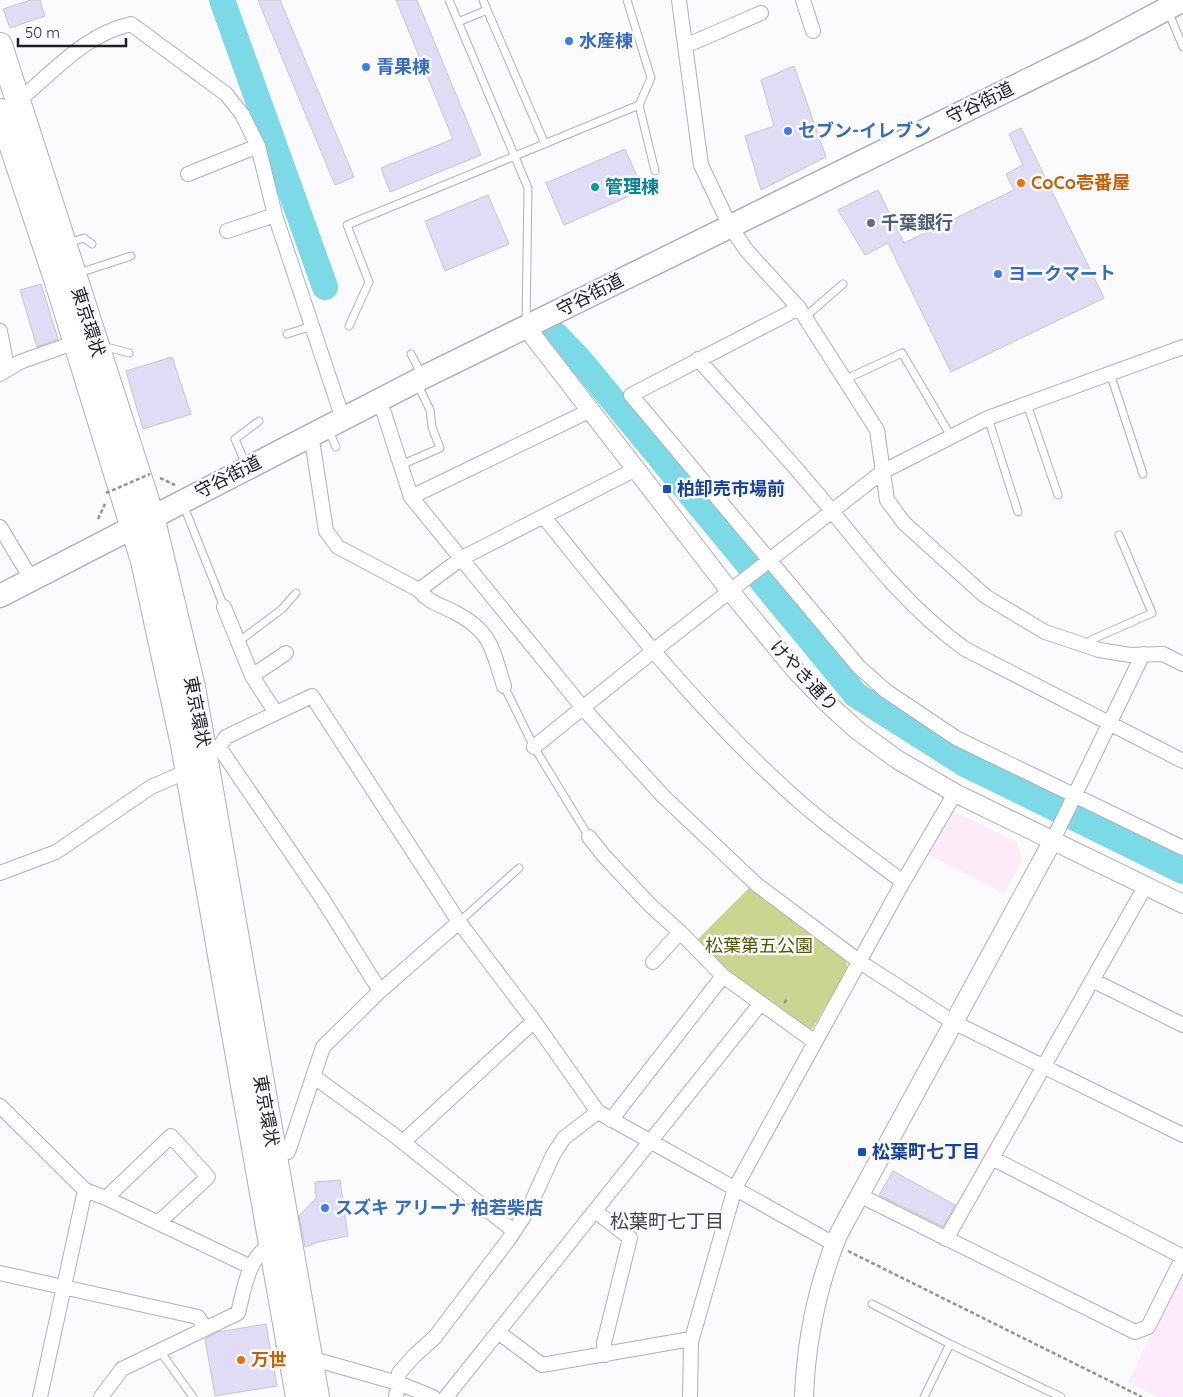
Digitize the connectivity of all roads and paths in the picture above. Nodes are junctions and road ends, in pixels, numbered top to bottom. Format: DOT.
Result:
graph roads {
  1 [pos="449,0"];
  2 [pos="483,0"];
  3 [pos="627,0"];
  4 [pos="678,0"];
  5 [pos="803,0"];
  6 [pos="1175,4"];
  7 [pos="487,10"];
  8 [pos="761,13"];
  9 [pos="458,22"];
  10 [pos="813,31"];
  11 [pos="0,46"];
  12 [pos="685,46"];
  13 [pos="1183,47"];
  14 [pos="638,105"];
  15 [pos="5,112"];
  16 [pos="545,144"];
  17 [pos="258,146"];
  18 [pos="514,156"];
  19 [pos="655,171"];
  20 [pos="188,174"];
  21 [pos="275,215"];
  22 [pos="730,226"];
  23 [pos="227,231"];
  24 [pos="92,244"];
  25 [pos="63,245"];
  26 [pos="130,256"];
  27 [pos="73,275"];
  28 [pos="844,284"];
  29 [pos="802,313"];
  30 [pos="350,322"];
  31 [pos="312,326"];
  32 [pos="526,328"];
  33 [pos="0,331"];
  34 [pos="287,334"];
  35 [pos="76,342"];
  36 [pos="1183,347"];
  37 [pos="98,350"];
  38 [pos="129,352"];
  39 [pos="412,354"];
  40 [pos="698,359"];
  41 [pos="5,371"];
  42 [pos="1110,374"];
  43 [pos="420,379"];
  44 [pos="844,380"];
  45 [pos="378,402"];
  46 [pos="1027,404"];
  47 [pos="588,411"];
  48 [pos="988,418"];
  49 [pos="259,421"];
  50 [pos="328,432"];
  51 [pos="952,438"];
  52 [pos="401,465"];
  53 [pos="247,468"];
  54 [pos="636,469"];
  55 [pos="882,472"];
  56 [pos="1143,474"];
  57 [pos="178,493"];
  58 [pos="1058,495"];
  59 [pos="411,497"];
  60 [pos="832,511"];
  61 [pos="1018,512"];
  62 [pos="544,517"];
  63 [pos="98,519"];
  64 [pos="142,521"];
  65 [pos="0,526"];
  66 [pos="1119,535"];
  67 [pos="462,558"];
  68 [pos="770,559"];
  69 [pos="32,580"];
  70 [pos="419,590"];
  71 [pos="730,591"];
  72 [pos="296,593"];
  73 [pos="0,596"];
  74 [pos="224,607"];
  75 [pos="238,642"];
  76 [pos="1090,647"];
  77 [pos="652,652"];
  78 [pos="286,653"];
  79 [pos="1143,654"];
  80 [pos="1183,664"];
  81 [pos="252,676"];
  82 [pos="504,686"];
  83 [pos="583,708"];
  84 [pos="276,713"];
  85 [pos="1109,725"];
  86 [pos="534,747"];
  87 [pos="212,748"];
  88 [pos="1183,761"];
  89 [pos="188,771"];
  90 [pos="955,792"];
  91 [pos="1074,798"];
  92 [pos="1055,836"];
  93 [pos="589,837"];
  94 [pos="1183,848"];
  95 [pos="519,868"];
  96 [pos="0,873"];
  97 [pos="903,882"];
  98 [pos="1146,886"];
  99 [pos="1183,904"];
  100 [pos="459,922"];
  101 [pos="680,932"];
  102 [pos="652,962"];
  103 [pos="860,962"];
  104 [pos="723,976"];
  105 [pos="1092,980"];
  106 [pos="380,991"];
  107 [pos="760,1003"];
  108 [pos="534,1021"];
  109 [pos="953,1022"];
  110 [pos="1183,1025"];
  111 [pos="815,1042"];
  112 [pos="1044,1066"];
  113 [pos="313,1076"];
  114 [pos="0,1106"];
  115 [pos="598,1112"];
  116 [pos="610,1120"];
  117 [pos="1183,1135"];
  118 [pos="403,1142"];
  119 [pos="650,1142"];
  120 [pos="274,1156"];
  121 [pos="992,1158"];
  122 [pos="735,1188"];
  123 [pos="85,1190"];
  124 [pos="858,1195"];
  125 [pos="106,1198"];
  126 [pos="595,1211"];
  127 [pos="158,1223"];
  128 [pos="514,1231"];
  129 [pos="946,1240"];
  130 [pos="843,1243"];
  131 [pos="271,1245"];
  132 [pos="1183,1257"];
  133 [pos="251,1267"];
  134 [pos="0,1273"];
  135 [pos="65,1286"];
  136 [pos="872,1304"];
  137 [pos="205,1328"];
  138 [pos="498,1332"];
  139 [pos="691,1342"];
  140 [pos="950,1344"];
  141 [pos="160,1350"];
  142 [pos="605,1355"];
  143 [pos="310,1358"];
  144 [pos="398,1382"];
  145 [pos="40,1397"];
  146 [pos="101,1397"];
  147 [pos="192,1397"];
  148 [pos="298,1397"];
  149 [pos="317,1397"];
  150 [pos="396,1397"];
  151 [pos="433,1397"];
  152 [pos="446,1397"];
  153 [pos="690,1397"];
  154 [pos="804,1397"];
  155 [pos="924,1397"];
  156 [pos="1061,1397"];
  157 [pos="1142,1397"];
  1 -- 9 [label="lane"];
  2 -- 7 [label="lane"];
  3 -- 14 [label="lane"];
  4 -- 12 [label="street"];
  5 -- 10 [label="street"];
  6 -- 13 [label="lane"];
  6 -- 22 [label="main road, 守谷街道"];
  7 -- 9 [label="lane"];
  7 -- 16 [label="lane"];
  8 -- 12 [label="street"];
  9 -- 18 [label="lane"];
  11 -- 15 [label="highway, 東京環状"];
  12 -- 22 [label="street"];
  14 -- 16 [label="lane"];
  14 -- 19 [label="lane"];
  15 -- 17 [label="street"];
  15 -- 25 [label="highway, 東京環状"];
  15 -- 35 [label="highway, 東京環状"];
  16 -- 18 [label="lane"];
  17 -- 20 [label="street"];
  17 -- 21 [label="street"];
  18 -- 30 [label="lane"];
  18 -- 32 [label="lane"];
  21 -- 23 [label="street"];
  21 -- 31 [label="street"];
  22 -- 29 [label="street"];
  22 -- 32 [label="main road, 守谷街道"];
  24 -- 25 [label="lane"];
  25 -- 27 [label="highway, 東京環状"];
  26 -- 27 [label="lane"];
  27 -- 37 [label="highway, 東京環状"];
  28 -- 29 [label="lane"];
  29 -- 40 [label="street"];
  29 -- 44 [label="street"];
  31 -- 34 [label="lane"];
  31 -- 50 [label="street"];
  32 -- 43 [label="main road, 守谷街道"];
  32 -- 47 [label="street, けやき通り"];
  33 -- 41 [label="street"];
  35 -- 41 [label="street"];
  35 -- 64 [label="highway, 東京環状"];
  36 -- 42 [label="street"];
  37 -- 38 [label="lane"];
  37 -- 64 [label="highway, 東京環状"];
  39 -- 43 [label="lane"];
  40 -- 60 [label="street"];
  40 -- 68 [label="street"];
  42 -- 46 [label="street"];
  42 -- 56 [label="lane"];
  43 -- 45 [label="main road, 守谷街道"];
  43 -- 52 [label="lane"];
  44 -- 51 [label="lane"];
  44 -- 55 [label="street"];
  45 -- 50 [label="main road, 守谷街道"];
  45 -- 52 [label="street"];
  46 -- 48 [label="street"];
  46 -- 58 [label="lane"];
  47 -- 54 [label="street, けやき通り"];
  47 -- 59 [label="street"];
  48 -- 51 [label="street"];
  48 -- 61 [label="lane"];
  49 -- 53 [label="lane"];
  50 -- 53 [label="main road, 守谷街道"];
  50 -- 70 [label="street"];
  51 -- 55 [label="street"];
  52 -- 59 [label="street"];
  53 -- 57 [label="main road, 守谷街道"];
  54 -- 62 [label="street"];
  54 -- 71 [label="street, けやき通り"];
  55 -- 60 [label="street"];
  55 -- 76 [label="street"];
  57 -- 63 [label="path, bridge"];
  57 -- 64 [label="main road, 守谷街道"];
  57 -- 74 [label="lane"];
  59 -- 67 [label="street"];
  60 -- 68 [label="street"];
  60 -- 85 [label="street"];
  62 -- 67 [label="street"];
  62 -- 77 [label="street"];
  64 -- 69 [label="main road, 守谷街道"];
  64 -- 87 [label="highway, 東京環状"];
  64 -- 89 [label="highway, 東京環状"];
  65 -- 69 [label="street"];
  66 -- 76 [label="lane"];
  67 -- 70 [label="street"];
  67 -- 83 [label="street"];
  68 -- 71 [label="street"];
  68 -- 91 [label="street"];
  69 -- 73 [label="main road, 守谷街道"];
  70 -- 82 [label="street"];
  71 -- 77 [label="street"];
  71 -- 90 [label="street, けやき通り"];
  72 -- 75 [label="lane"];
  74 -- 75 [label="street"];
  75 -- 81 [label="street"];
  76 -- 79 [label="street"];
  77 -- 83 [label="street"];
  77 -- 97 [label="street"];
  78 -- 81 [label="street"];
  79 -- 80 [label="street"];
  79 -- 85 [label="street"];
  81 -- 84 [label="street"];
  82 -- 86 [label="lane"];
  83 -- 86 [label="street"];
  83 -- 103 [label="street"];
  84 -- 87 [label="street"];
  84 -- 100 [label="street"];
  85 -- 88 [label="street"];
  85 -- 91 [label="street"];
  86 -- 93 [label="lane"];
  87 -- 106 [label="street"];
  87 -- 120 [label="highway, 東京環状"];
  89 -- 96 [label="street"];
  89 -- 131 [label="highway, 東京環状"];
  90 -- 92 [label="street, けやき通り"];
  90 -- 97 [label="street"];
  91 -- 92 [label="street"];
  91 -- 94 [label="street"];
  92 -- 98 [label="street, けやき通り"];
  92 -- 109 [label="street"];
  93 -- 101 [label="street"];
  95 -- 100 [label="lane"];
  97 -- 103 [label="street"];
  98 -- 99 [label="street, けやき通り"];
  98 -- 105 [label="street"];
  100 -- 106 [label="street"];
  100 -- 108 [label="street"];
  101 -- 102 [label="street"];
  101 -- 104 [label="street"];
  103 -- 109 [label="street"];
  103 -- 111 [label="street"];
  104 -- 107 [label="street"];
  104 -- 116 [label="street"];
  105 -- 110 [label="street"];
  105 -- 112 [label="street"];
  106 -- 113 [label="street"];
  107 -- 111 [label="street"];
  107 -- 119 [label="street"];
  108 -- 115 [label="street"];
  108 -- 118 [label="street"];
  109 -- 112 [label="street"];
  109 -- 124 [label="street"];
  111 -- 122 [label="street"];
  112 -- 117 [label="street"];
  112 -- 121 [label="street"];
  113 -- 118 [label="street"];
  113 -- 120 [label="street"];
  114 -- 123 [label="street"];
  115 -- 116 [label="street"];
  115 -- 128 [label="street"];
  116 -- 119 [label="street"];
  118 -- 128 [label="street"];
  119 -- 122 [label="street"];
  119 -- 126 [label="street"];
  120 -- 143 [label="highway, 東京環状"];
  121 -- 129 [label="street"];
  121 -- 132 [label="street"];
  122 -- 130 [label="street"];
  122 -- 139 [label="street"];
  123 -- 125 [label="street"];
  123 -- 135 [label="street"];
  124 -- 129 [label="street"];
  124 -- 130 [label="street"];
  125 -- 127 [label="street"];
  125 -- 127 [label="street"];
  126 -- 138 [label="street"];
  126 -- 142 [label="street"];
  127 -- 133 [label="street"];
  128 -- 144 [label="street"];
  129 -- 132 [label="street"];
  130 -- 154 [label="street"];
  130 -- 157 [label="path"];
  131 -- 133 [label="street"];
  131 -- 148 [label="highway, 東京環状"];
  133 -- 137 [label="street"];
  134 -- 135 [label="street"];
  135 -- 137 [label="street"];
  135 -- 145 [label="street"];
  136 -- 140 [label="lane"];
  137 -- 141 [label="street"];
  138 -- 142 [label="street"];
  138 -- 152 [label="street"];
  139 -- 142 [label="street"];
  139 -- 153 [label="street"];
  140 -- 155 [label="lane"];
  140 -- 156 [label="lane"];
  141 -- 146 [label="street"];
  141 -- 147 [label="lane"];
  143 -- 144 [label="street"];
  143 -- 149 [label="highway, 東京環状"];
  144 -- 150 [label="street"];
  144 -- 151 [label="street"];
}
